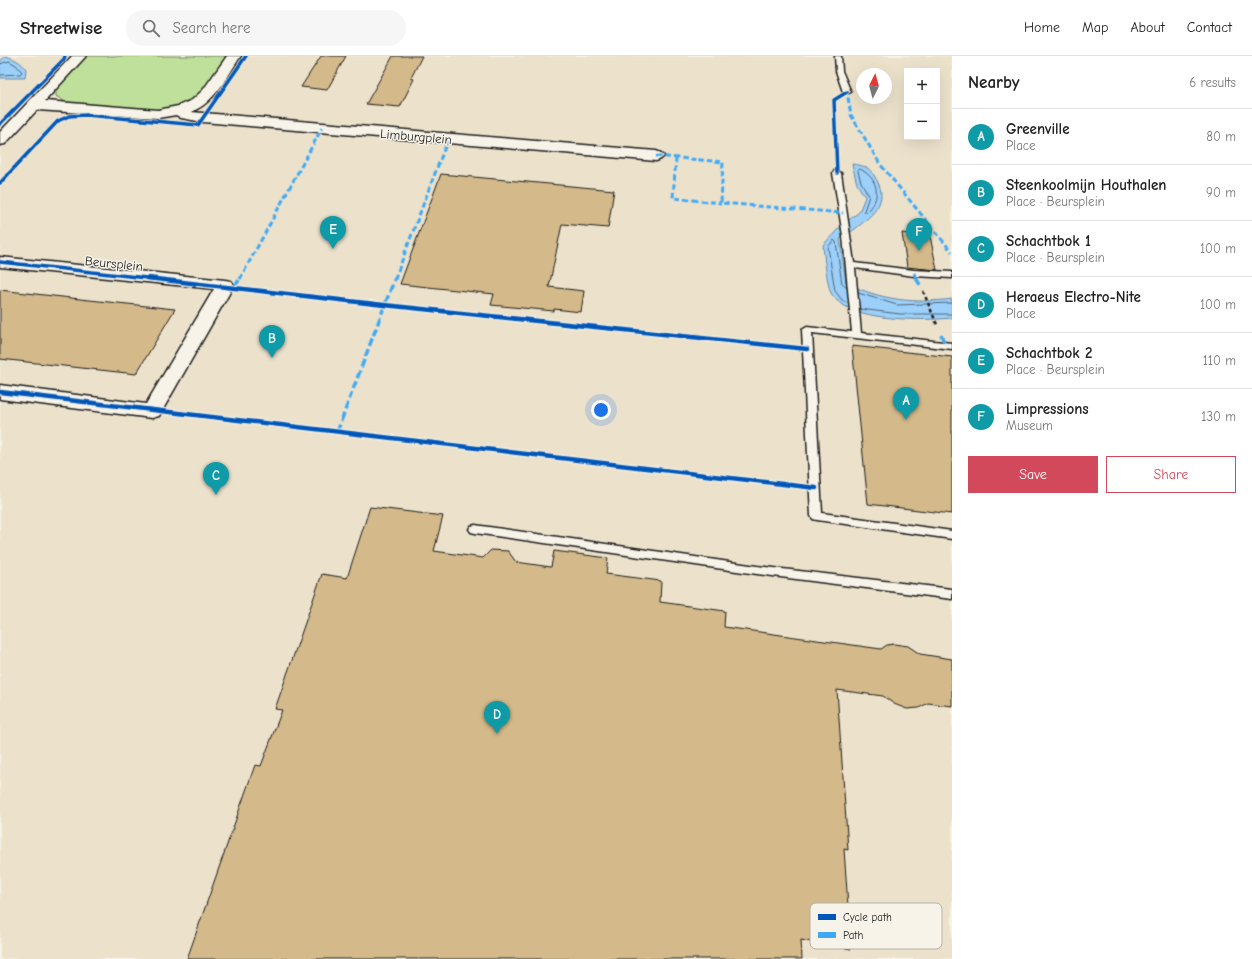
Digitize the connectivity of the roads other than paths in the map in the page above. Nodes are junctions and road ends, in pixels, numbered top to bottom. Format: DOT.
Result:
graph roads {
  1 [pos="79,56"];
  2 [pos="234,56"];
  3 [pos="838,56"];
  4 [pos="847,92"];
  5 [pos="34,105"];
  6 [pos="178,111"];
  7 [pos="0,141"];
  8 [pos="656,156"];
  9 [pos="837,172"];
  10 [pos="0,262"];
  11 [pos="850,265"];
  12 [pos="952,275"];
  13 [pos="857,335"];
  14 [pos="952,346"];
  15 [pos="0,392"];
  16 [pos="475,529"];
  17 [pos="952,534"];
  18 [pos="952,594"];
  1 -- 5 [label="street"];
  2 -- 6 [label="street"];
  3 -- 4 [label="lane"];
  5 -- 6 [label="street"];
  5 -- 7 [label="street"];
  6 -- 8 [label="street, Limburgplein"];
  9 -- 11 [label="lane"];
  10 -- 15 [label="street, Beursplein"];
  11 -- 12 [label="lane"];
  11 -- 13 [label="lane"];
  13 -- 14 [label="lane"];
  13 -- 17 [label="lane"];
  16 -- 18 [label="lane"];
}
